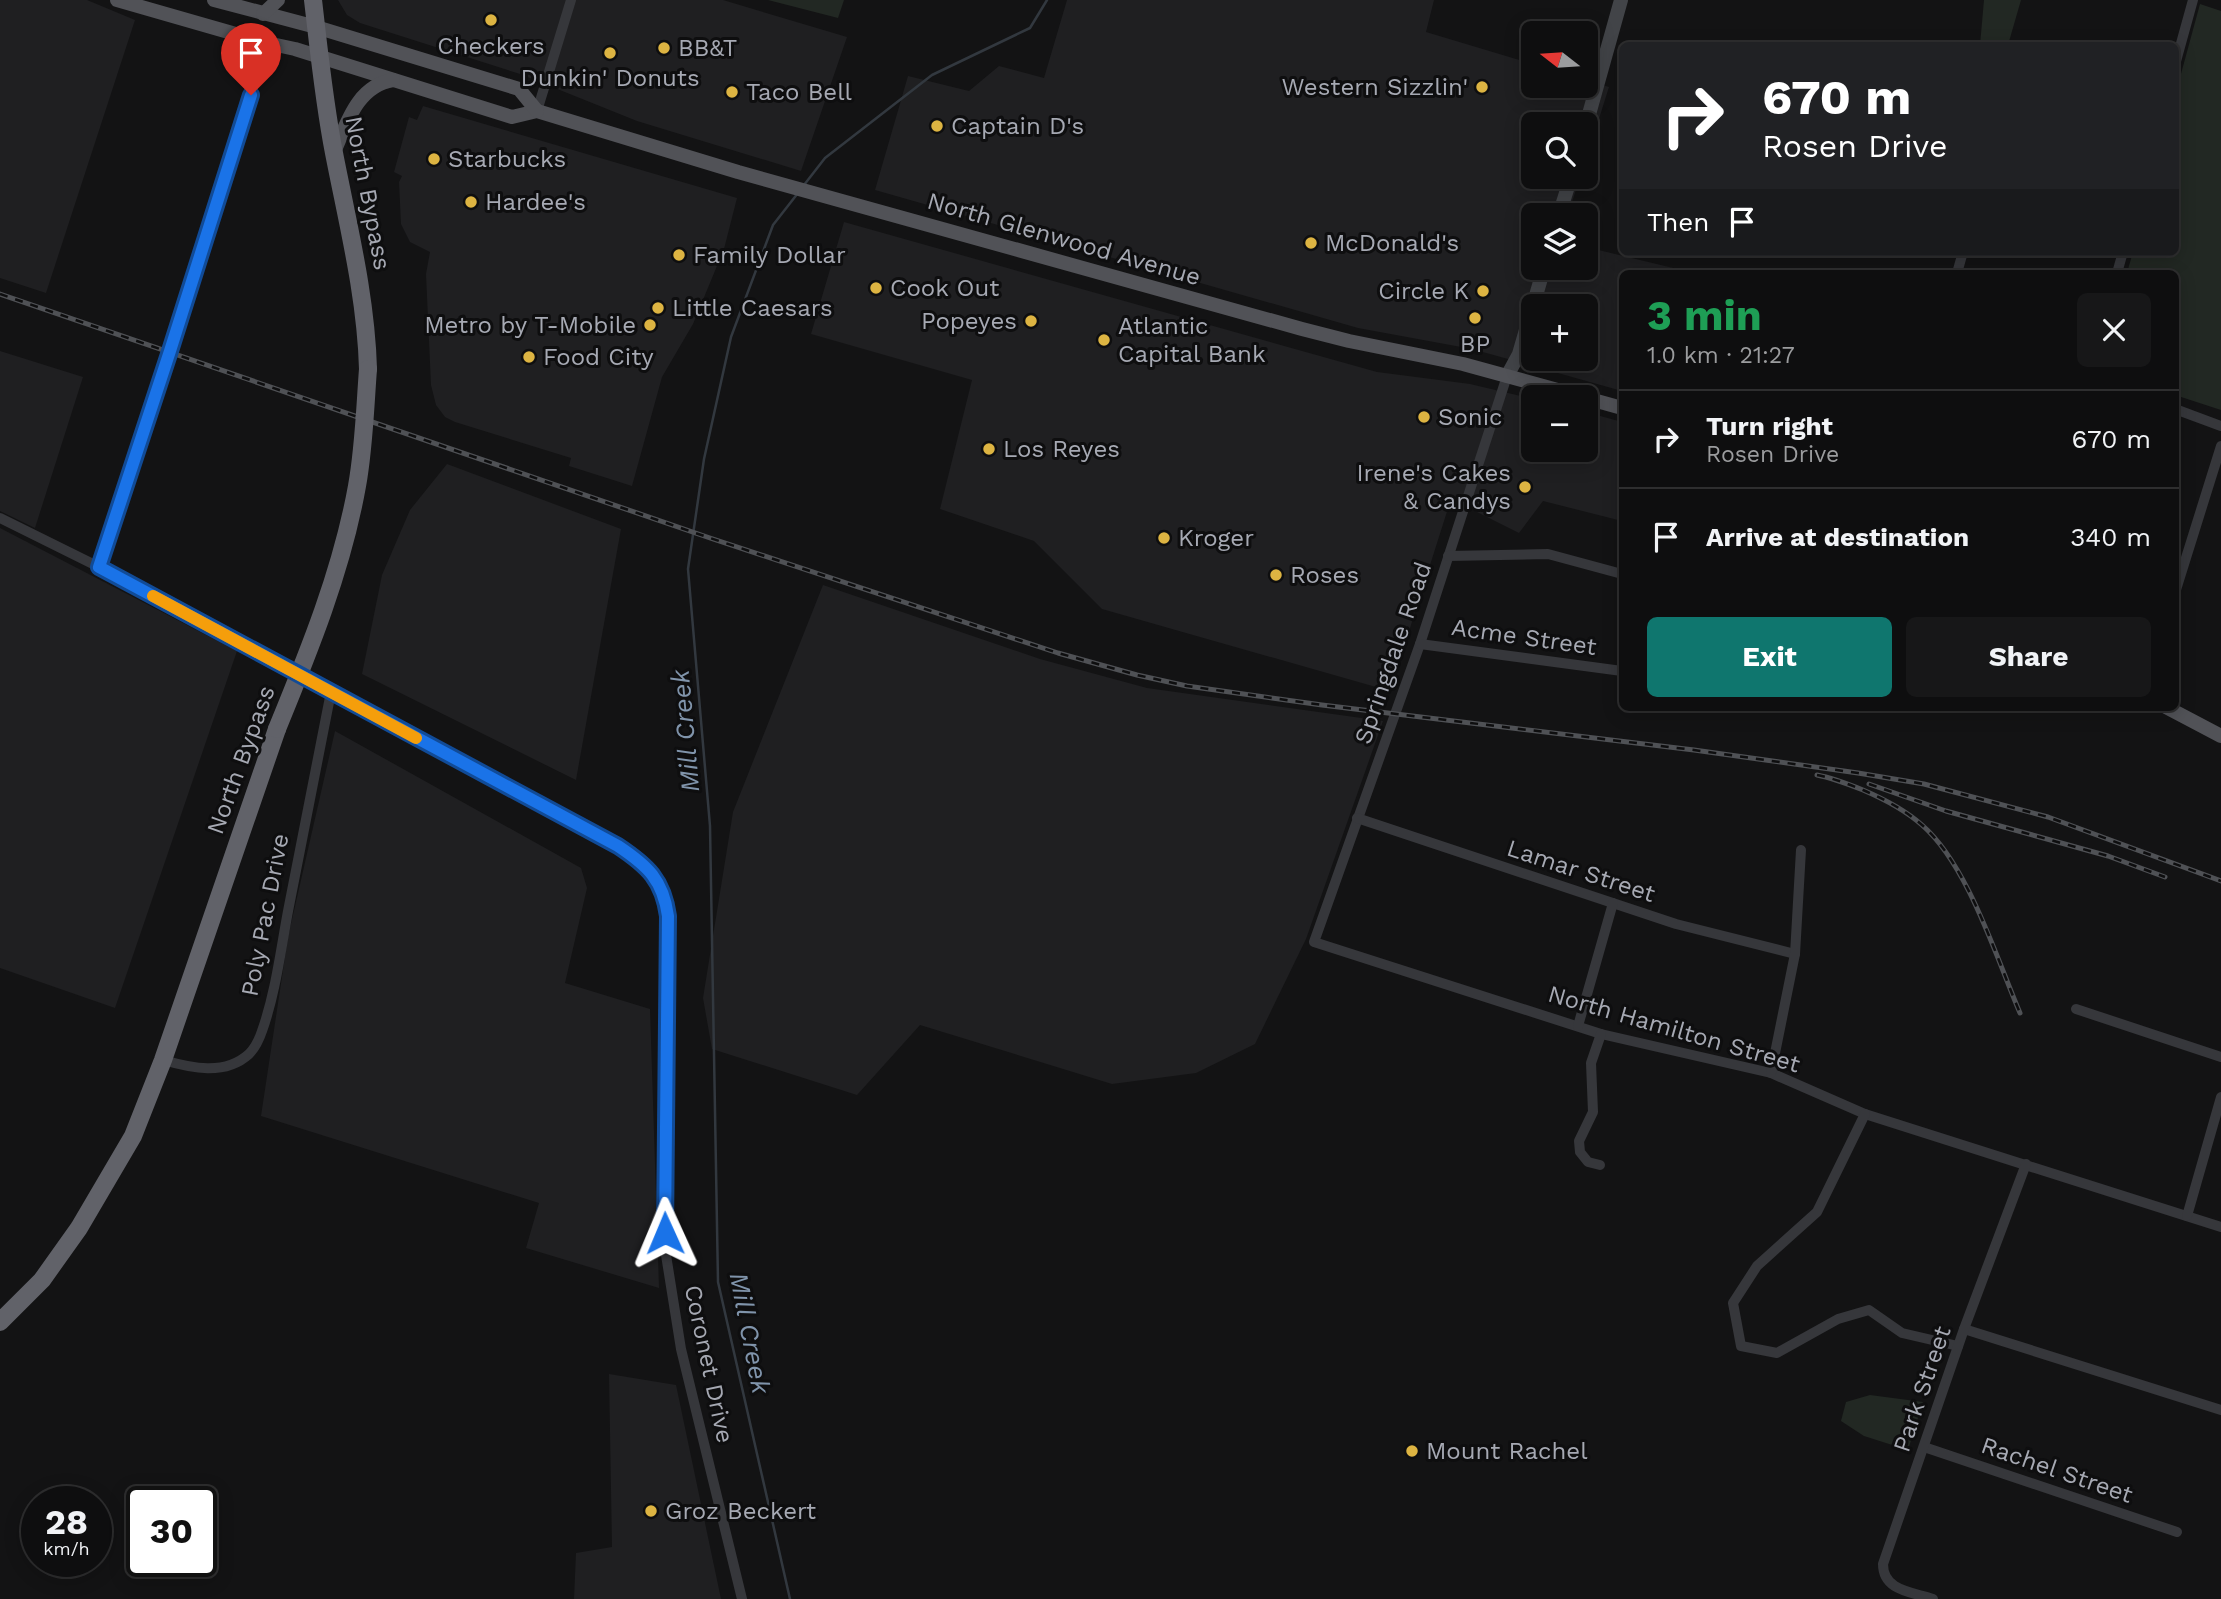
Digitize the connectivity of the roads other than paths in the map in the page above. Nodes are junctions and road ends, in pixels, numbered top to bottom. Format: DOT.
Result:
graph roads {
  1 [pos="117,0"];
  2 [pos="214,0"];
  3 [pos="278,0"];
  4 [pos="313,0"];
  5 [pos="571,0"];
  6 [pos="1621,0"];
  7 [pos="2193,0"];
  8 [pos="263,14"];
  9 [pos="316,27"];
  10 [pos="267,43"];
  11 [pos="2179,51"];
  12 [pos="318,57"];
  13 [pos="393,80"];
  14 [pos="537,111"];
  15 [pos="1590,112"];
  16 [pos="334,152"];
  17 [pos="1541,280"];
  18 [pos="1507,376"];
  19 [pos="1538,385"];
  20 [pos="1598,402"];
  21 [pos="1619,407"];
  22 [pos="2179,410"];
  23 [pos="2221,426"];
  24 [pos="2221,446"];
  25 [pos="0,517"];
  26 [pos="1448,555"];
  27 [pos="99,567"];
  28 [pos="1619,573"];
  29 [pos="2179,580"];
  30 [pos="1420,644"];
  31 [pos="1619,671"];
  32 [pos="331,692"];
  33 [pos="2174,711"];
  34 [pos="2221,736"];
  35 [pos="1357,818"];
  36 [pos="1801,850"];
  37 [pos="1613,903"];
  38 [pos="1314,942"];
  39 [pos="1795,954"];
  40 [pos="2076,1009"];
  41 [pos="1578,1026"];
  42 [pos="1601,1034"];
  43 [pos="2221,1057"];
  44 [pos="163,1060"];
  45 [pos="1772,1073"];
  46 [pos="2221,1097"];
  47 [pos="1866,1114"];
  48 [pos="2026,1164"];
  49 [pos="1600,1165"];
  50 [pos="2187,1216"];
  51 [pos="2221,1227"];
  52 [pos="0,1322"];
  53 [pos="1964,1329"];
  54 [pos="1958,1346"];
  55 [pos="2221,1410"];
  56 [pos="1924,1447"];
  57 [pos="2177,1532"];
  58 [pos="741,1599"];
  59 [pos="1933,1599"];
  1 -- 10 [label="main road, North Glenwood Avenue"];
  2 -- 8 [label="main road, North Glenwood Avenue"];
  3 -- 8 [label="main road"];
  4 -- 9 [label="highway, North Bypass"];
  5 -- 14 [label="street"];
  6 -- 15 [label="street"];
  7 -- 11 [label="street"];
  8 -- 9 [label="main road, North Glenwood Avenue"];
  9 -- 12 [label="highway, North Bypass"];
  9 -- 14 [label="main road, North Glenwood Avenue"];
  10 -- 12 [label="main road, North Glenwood Avenue"];
  10 -- 27 [label="street"];
  12 -- 13 [label="main road, North Glenwood Avenue"];
  12 -- 16 [label="highway, North Bypass"];
  13 -- 14 [label="main road, North Glenwood Avenue"];
  13 -- 16 [label="main road"];
  14 -- 18 [label="main road, North Glenwood Avenue"];
  16 -- 44 [label="highway, North Bypass, bridge"];
  17 -- 18 [label="street"];
  18 -- 19 [label="main road, North Glenwood Avenue"];
  18 -- 26 [label="street, Springdale Road"];
  20 -- 21 [label="main road, North Glenwood Avenue"];
  22 -- 23 [label="street"];
  24 -- 29 [label="street"];
  25 -- 27 [label="street, Coronet Drive"];
  26 -- 28 [label="street"];
  26 -- 30 [label="street, Springdale Road"];
  27 -- 32 [label="street, Coronet Drive"];
  30 -- 31 [label="street, Acme Street"];
  30 -- 35 [label="street, Springdale Road"];
  32 -- 44 [label="street, Poly Pac Drive"];
  32 -- 58 [label="street, Coronet Drive"];
  33 -- 34 [label="main road"];
  35 -- 37 [label="street, Lamar Street"];
  35 -- 38 [label="street, Springdale Road"];
  36 -- 39 [label="street"];
  37 -- 39 [label="street, Lamar Street"];
  37 -- 41 [label="street"];
  38 -- 41 [label="street, North Hamilton Street"];
  39 -- 45 [label="street"];
  40 -- 43 [label="street"];
  41 -- 42 [label="street, North Hamilton Street"];
  42 -- 45 [label="street, North Hamilton Street"];
  42 -- 49 [label="street"];
  44 -- 52 [label="highway, North Bypass"];
  45 -- 47 [label="street, North Hamilton Street"];
  46 -- 50 [label="street"];
  47 -- 48 [label="street, North Hamilton Street"];
  47 -- 54 [label="street"];
  48 -- 50 [label="street, North Hamilton Street"];
  48 -- 53 [label="street, Park Street"];
  50 -- 51 [label="street, North Hamilton Street"];
  53 -- 54 [label="street, Park Street"];
  53 -- 55 [label="street"];
  54 -- 56 [label="street, Park Street"];
  56 -- 57 [label="street, Rachel Street"];
  56 -- 59 [label="street, Park Street"];
}
